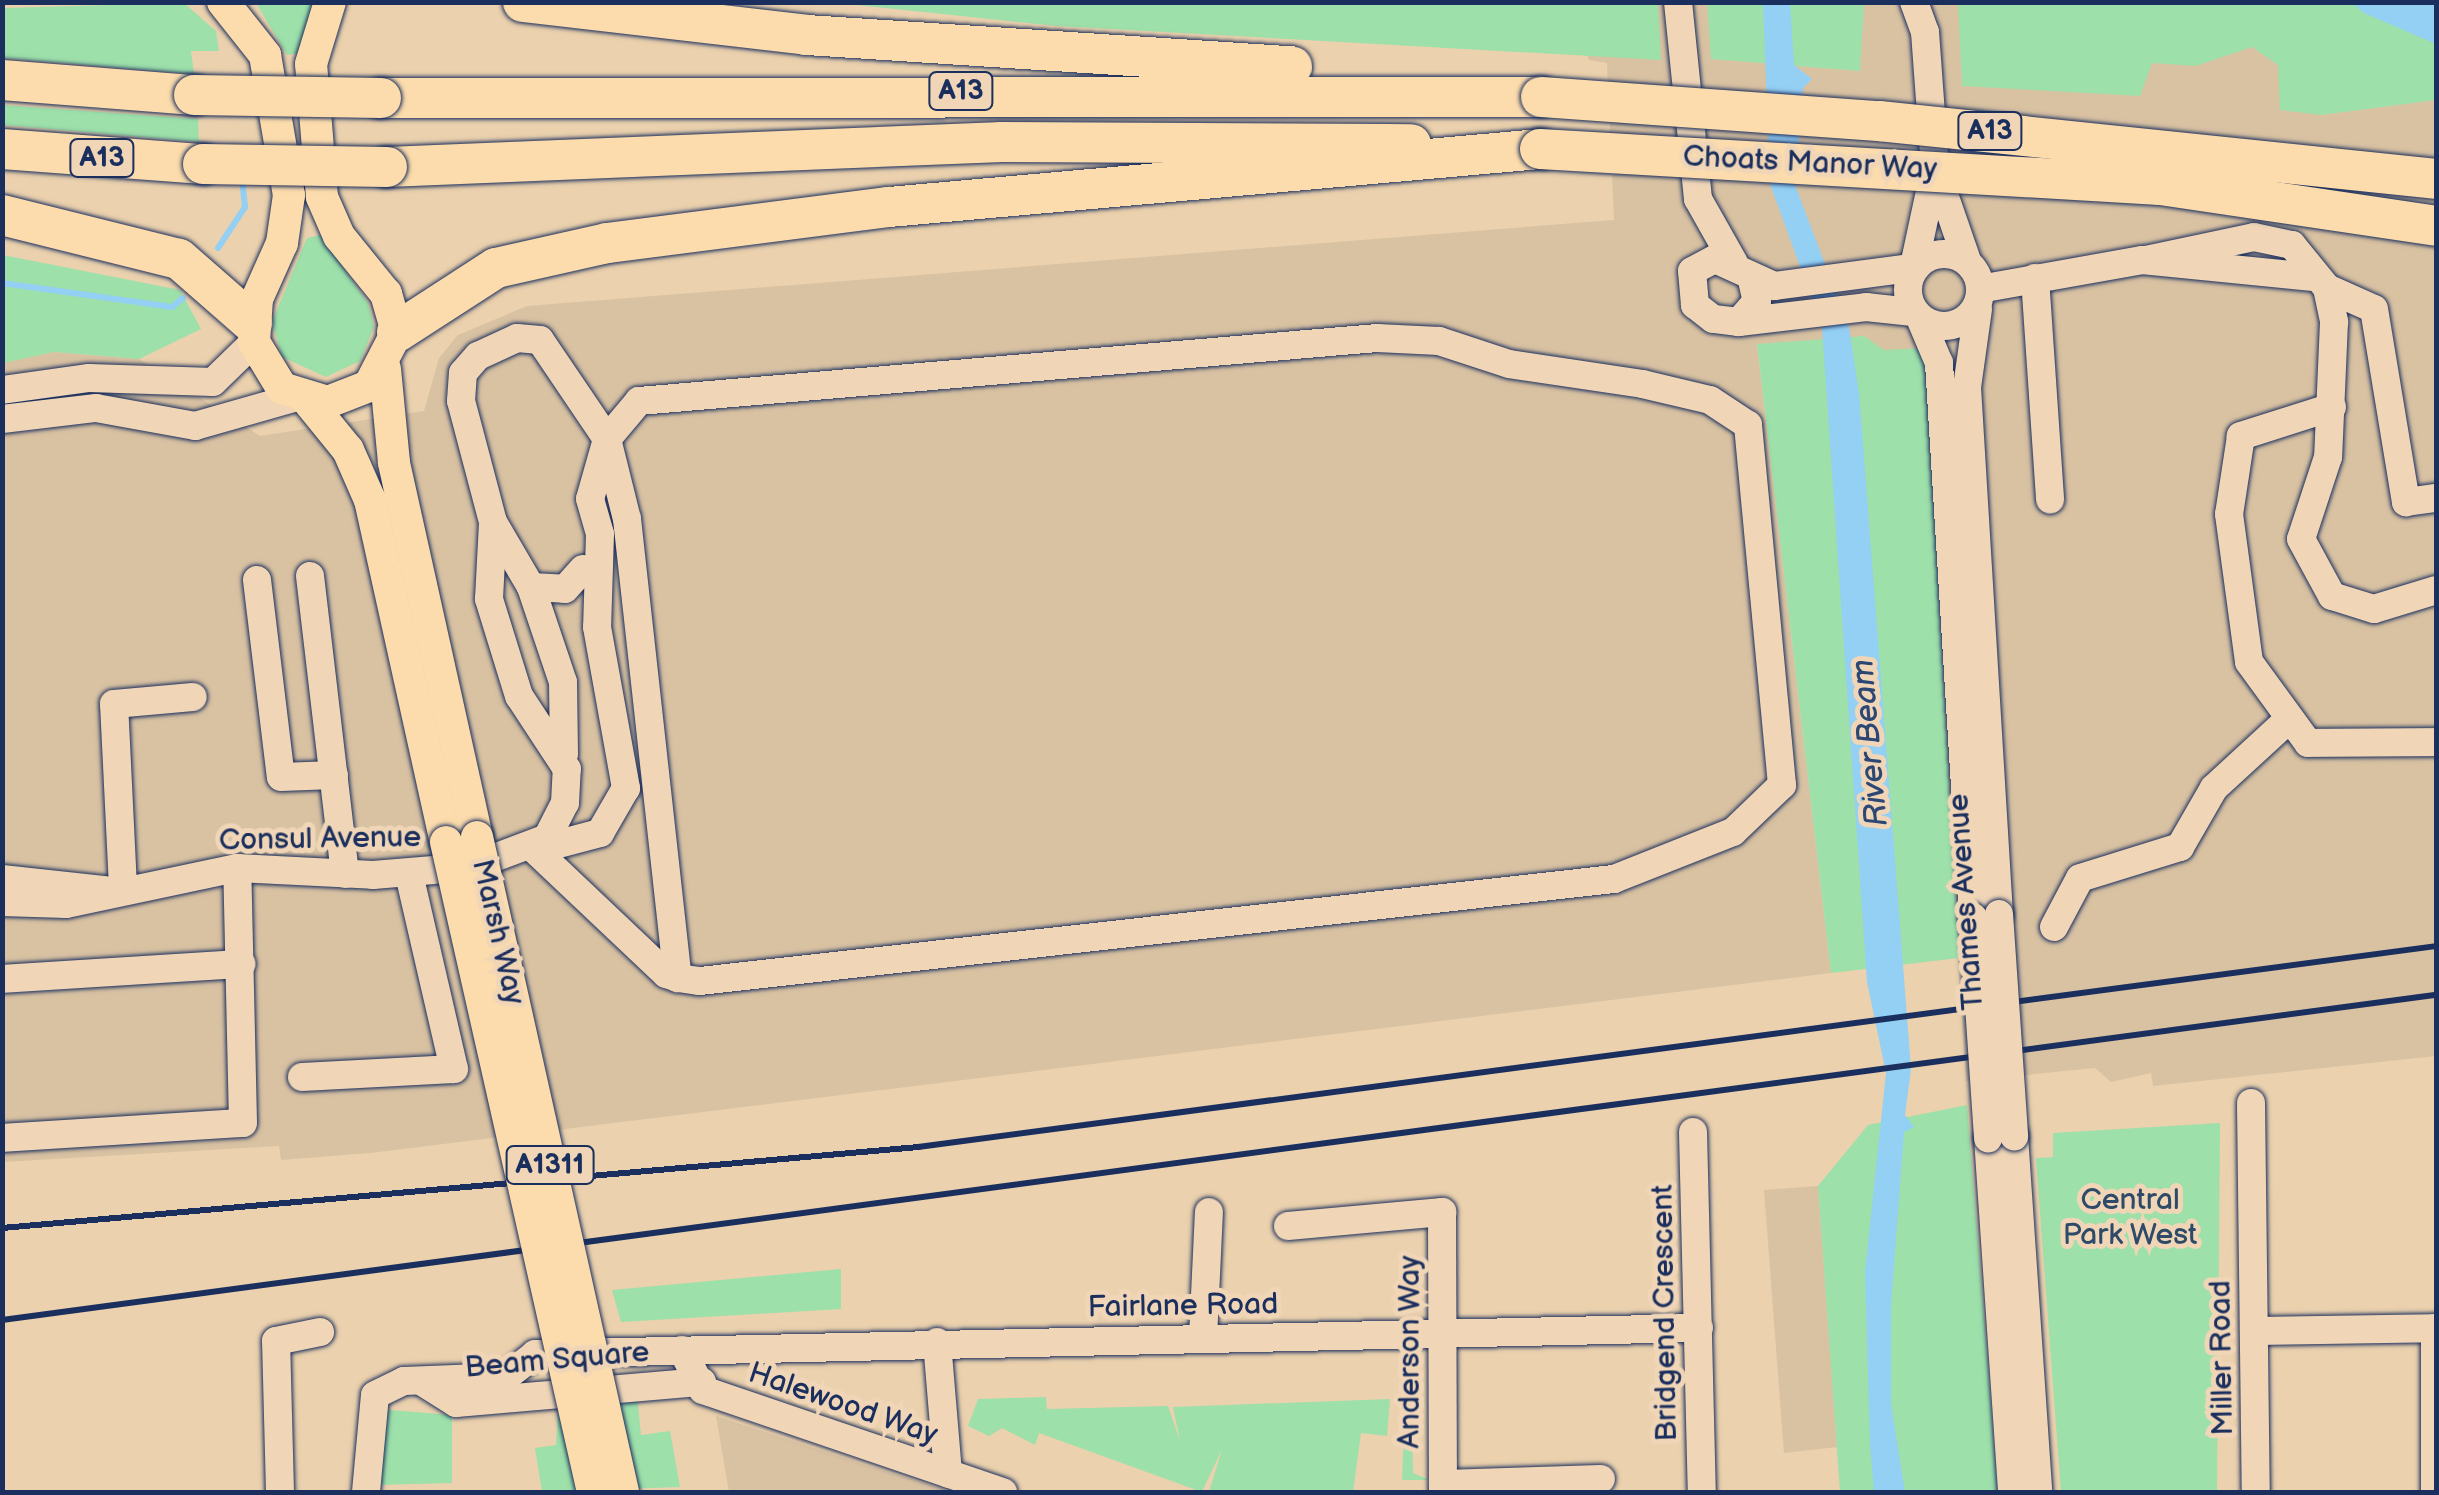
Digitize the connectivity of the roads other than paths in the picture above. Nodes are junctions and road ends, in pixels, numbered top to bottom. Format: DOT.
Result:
graph roads {
  1 [pos="222,2"];
  2 [pos="330,2"];
  3 [pos="524,2"];
  4 [pos="1678,2"];
  5 [pos="1914,2"];
  6 [pos="1933,2"];
  7 [pos="1925,32"];
  8 [pos="2,80"];
  9 [pos="1541,97"];
  10 [pos="2,149"];
  11 [pos="1540,149"];
  12 [pos="1935,168"];
  13 [pos="2436,179"];
  14 [pos="1698,199"];
  15 [pos="2,215"];
  16 [pos="2436,226"];
  17 [pos="1967,261"];
  18 [pos="1912,267"];
  19 [pos="1742,269"];
  20 [pos="1692,271"];
  21 [pos="2035,278"];
  22 [pos="2320,282"];
  23 [pos="1866,293"];
  24 [pos="1797,298"];
  25 [pos="1982,298"];
  26 [pos="1916,315"];
  27 [pos="1739,322"];
  28 [pos="253,332"];
  29 [pos="391,351"];
  30 [pos="1952,364"];
  31 [pos="2,390"];
  32 [pos="303,399"];
  33 [pos="2332,407"];
  34 [pos="2,420"];
  35 [pos="608,439"];
  36 [pos="1957,484"];
  37 [pos="2436,498"];
  38 [pos="590,499"];
  39 [pos="2050,499"];
  40 [pos="494,522"];
  41 [pos="1946,524"];
  42 [pos="1975,524"];
  43 [pos="583,568"];
  44 [pos="310,576"];
  45 [pos="257,580"];
  46 [pos="530,587"];
  47 [pos="2436,590"];
  48 [pos="597,627"];
  49 [pos="193,697"];
  50 [pos="2288,720"];
  51 [pos="2436,742"];
  52 [pos="564,754"];
  53 [pos="334,776"];
  54 [pos="462,839"];
  55 [pos="544,855"];
  56 [pos="236,868"];
  57 [pos="345,874"];
  58 [pos="409,874"];
  59 [pos="2,878"];
  60 [pos="114,888"];
  61 [pos="2,902"];
  62 [pos="1986,916"];
  63 [pos="2054,927"];
  64 [pos="242,964"];
  65 [pos="672,976"];
  66 [pos="2,978"];
  67 [pos="302,1077"];
  68 [pos="2252,1103"];
  69 [pos="1694,1132"];
  70 [pos="2001,1137"];
  71 [pos="2,1138"];
  72 [pos="1209,1212"];
  73 [pos="1288,1226"];
  74 [pos="1699,1328"];
  75 [pos="2436,1328"];
  76 [pos="2254,1330"];
  77 [pos="320,1332"];
  78 [pos="1442,1334"];
  79 [pos="1203,1338"];
  80 [pos="937,1342"];
  81 [pos="675,1349"];
  82 [pos="702,1382"];
  83 [pos="424,1383"];
  84 [pos="948,1474"];
  85 [pos="1601,1480"];
  86 [pos="1443,1488"];
  87 [pos="280,1492"];
  88 [pos="366,1492"];
  89 [pos="593,1492"];
  90 [pos="624,1492"];
  91 [pos="1003,1492"];
  92 [pos="1702,1492"];
  93 [pos="2012,1492"];
  94 [pos="2038,1492"];
  95 [pos="2256,1492"];
  96 [pos="2435,1492"];
  1 -- 28 [label="main road"];
  2 -- 29 [label="main road, Marsh Way"];
  3 -- 9 [label="highway, A13"];
  4 -- 14 [label="street"];
  5 -- 7 [label="street"];
  6 -- 7 [label="street"];
  7 -- 12 [label="street"];
  8 -- 9 [label="highway, A13, bridge"];
  9 -- 13 [label="highway, Choats Manor Way / A13, bridge"];
  10 -- 11 [label="highway, A13, bridge"];
  11 -- 16 [label="highway, Choats Manor Way / A13, bridge"];
  11 -- 29 [label="highway, A13"];
  12 -- 17 [label="street"];
  12 -- 18 [label="street"];
  14 -- 19 [label="street"];
  14 -- 20 [label="street"];
  15 -- 28 [label="highway"];
  17 -- 18 [label="street"];
  17 -- 25 [label="street"];
  18 -- 23 [label="street"];
  18 -- 26 [label="street"];
  19 -- 20 [label="street"];
  19 -- 24 [label="street"];
  19 -- 27 [label="street"];
  20 -- 27 [label="street"];
  21 -- 22 [label="street"];
  21 -- 25 [label="street"];
  21 -- 39 [label="street"];
  22 -- 33 [label="street"];
  22 -- 37 [label="street"];
  23 -- 24 [label="street"];
  23 -- 26 [label="street"];
  24 -- 27 [label="street"];
  25 -- 26 [label="street"];
  25 -- 30 [label="street, Thames Avenue"];
  26 -- 30 [label="street, Thames Avenue"];
  28 -- 31 [label="street"];
  28 -- 32 [label="main road, Marsh Way"];
  29 -- 32 [label="main road"];
  29 -- 54 [label="main road, Marsh Way / A1311"];
  30 -- 36 [label="street"];
  30 -- 41 [label="street, Thames Avenue"];
  30 -- 42 [label="street, Thames Avenue"];
  32 -- 34 [label="street"];
  32 -- 54 [label="main road, Marsh Way / A1311"];
  33 -- 47 [label="street"];
  33 -- 50 [label="street"];
  35 -- 38 [label="street"];
  35 -- 40 [label="street"];
  35 -- 65 [label="street"];
  35 -- 65 [label="street"];
  36 -- 41 [label="street"];
  36 -- 42 [label="street"];
  38 -- 43 [label="street"];
  38 -- 48 [label="street"];
  40 -- 46 [label="street"];
  40 -- 52 [label="street"];
  41 -- 62 [label="street, Thames Avenue"];
  42 -- 62 [label="street, Thames Avenue"];
  43 -- 46 [label="street"];
  43 -- 48 [label="street"];
  44 -- 53 [label="street"];
  45 -- 53 [label="street"];
  46 -- 52 [label="street"];
  48 -- 55 [label="street, Consul Avenue"];
  49 -- 60 [label="street"];
  50 -- 51 [label="street"];
  50 -- 63 [label="street"];
  52 -- 55 [label="street"];
  53 -- 57 [label="street"];
  54 -- 89 [label="main road, Marsh Way / A1311, bridge"];
  54 -- 90 [label="main road, Marsh Way / A1311, bridge"];
  55 -- 58 [label="street, Consul Avenue"];
  55 -- 65 [label="street"];
  56 -- 57 [label="street, Consul Avenue"];
  56 -- 60 [label="street, Consul Avenue"];
  56 -- 64 [label="street"];
  57 -- 58 [label="street, Consul Avenue"];
  58 -- 67 [label="street"];
  59 -- 60 [label="street, Consul Avenue"];
  60 -- 61 [label="street, Consul Avenue"];
  62 -- 70 [label="street, Thames Avenue, bridge"];
  64 -- 66 [label="street"];
  64 -- 71 [label="street"];
  68 -- 76 [label="street, Miller Road"];
  69 -- 74 [label="street, Bridgend Crescent"];
  70 -- 93 [label="street, Thames Avenue"];
  70 -- 94 [label="street, Thames Avenue"];
  72 -- 79 [label="street"];
  73 -- 78 [label="street, Anderson Way"];
  74 -- 78 [label="street, Fairlane Road"];
  74 -- 92 [label="street, Bridgend Crescent"];
  75 -- 76 [label="street"];
  75 -- 96 [label="street"];
  76 -- 95 [label="street, Miller Road"];
  77 -- 87 [label="street"];
  78 -- 79 [label="street, Fairlane Road"];
  78 -- 86 [label="street, Anderson Way"];
  79 -- 80 [label="street, Fairlane Road"];
  80 -- 81 [label="street, Fairlane Road"];
  80 -- 84 [label="street"];
  81 -- 82 [label="street, Halewood Way"];
  81 -- 83 [label="street"];
  82 -- 83 [label="street, Beam Square"];
  82 -- 84 [label="street, Halewood Way"];
  83 -- 88 [label="street"];
  84 -- 91 [label="street, Halewood Way"];
  85 -- 86 [label="street"];
}
